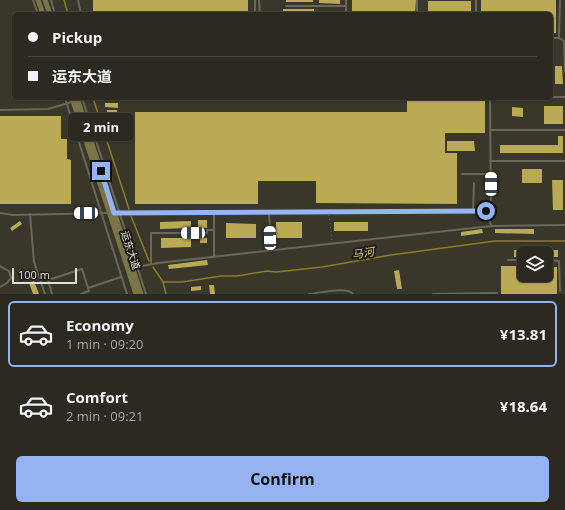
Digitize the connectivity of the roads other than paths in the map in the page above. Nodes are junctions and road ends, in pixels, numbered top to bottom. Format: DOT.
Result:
graph roads {
  1 [pos="33,0"];
  2 [pos="38,0"];
  3 [pos="45,0"];
  4 [pos="51,0"];
  5 [pos="78,0"];
  6 [pos="255,0"];
  7 [pos="260,0"];
  8 [pos="346,0"];
  9 [pos="417,0"];
  10 [pos="476,0"];
  11 [pos="560,0"];
  12 [pos="286,6"];
  13 [pos="346,6"];
  14 [pos="37,12"];
  15 [pos="42,12"];
  16 [pos="49,12"];
  17 [pos="54,12"];
  18 [pos="81,12"];
  19 [pos="256,12"];
  20 [pos="260,12"];
  21 [pos="346,12"];
  22 [pos="417,12"];
  23 [pos="476,12"];
  24 [pos="553,38"];
  25 [pos="559,38"];
  26 [pos="565,72"];
  27 [pos="553,97"];
  28 [pos="565,97"];
  29 [pos="65,100"];
  30 [pos="75,100"];
  31 [pos="77,100"];
  32 [pos="77,100"];
  33 [pos="490,100"];
  34 [pos="66,104"];
  35 [pos="0,110"];
  36 [pos="490,130"];
  37 [pos="565,130"];
  38 [pos="490,161"];
  39 [pos="565,161"];
  40 [pos="462,174"];
  41 [pos="491,174"];
  42 [pos="474,183"];
  43 [pos="486,211"];
  44 [pos="270,212"];
  45 [pos="473,212"];
  46 [pos="0,213"];
  47 [pos="100,213"];
  48 [pos="114,213"];
  49 [pos="214,213"];
  50 [pos="30,214"];
  51 [pos="565,225"];
  52 [pos="491,226"];
  53 [pos="214,230"];
  54 [pos="271,251"];
  55 [pos="214,257"];
  56 [pos="508,260"];
  57 [pos="517,260"];
  58 [pos="553,261"];
  59 [pos="151,264"];
  60 [pos="0,266"];
  61 [pos="137,267"];
  62 [pos="121,277"];
  63 [pos="0,286"];
  64 [pos="88,288"];
  65 [pos="560,291"];
  66 [pos="497,293"];
  67 [pos="45,294"];
  68 [pos="52,294"];
  69 [pos="81,294"];
  70 [pos="127,294"];
  71 [pos="136,294"];
  72 [pos="141,294"];
  73 [pos="146,294"];
  74 [pos="309,294"];
  75 [pos="354,294"];
  76 [pos="433,294"];
  1 -- 14 [label="lane"];
  2 -- 15 [label="main road"];
  3 -- 16 [label="main road"];
  4 -- 17 [label="lane"];
  5 -- 18 [label="lane"];
  6 -- 19 [label="lane"];
  7 -- 20 [label="lane"];
  8 -- 13 [label="lane"];
  9 -- 22 [label="lane"];
  10 -- 23 [label="lane"];
  11 -- 25 [label="lane"];
  12 -- 13 [label="lane"];
  13 -- 21 [label="lane"];
  24 -- 25 [label="lane"];
  25 -- 26 [label="lane"];
  27 -- 28 [label="lane"];
  29 -- 34 [label="lane"];
  30 -- 34 [label="lane"];
  31 -- 48 [label="main road, 运东大道"];
  32 -- 48 [label="lane"];
  33 -- 36 [label="lane"];
  34 -- 35 [label="lane"];
  34 -- 47 [label="lane"];
  36 -- 37 [label="lane"];
  36 -- 38 [label="lane"];
  38 -- 39 [label="lane"];
  38 -- 41 [label="lane"];
  40 -- 41 [label="lane"];
  41 -- 43 [label="lane"];
  42 -- 45 [label="lane"];
  43 -- 45 [label="lane"];
  43 -- 52 [label="lane"];
  44 -- 45 [label="lane"];
  44 -- 49 [label="lane"];
  44 -- 54 [label="lane"];
  46 -- 50 [label="lane"];
  47 -- 48 [label="lane"];
  47 -- 50 [label="lane"];
  47 -- 62 [label="lane"];
  48 -- 49 [label="lane"];
  48 -- 61 [label="lane"];
  48 -- 71 [label="main road, 运东大道"];
  48 -- 72 [label="main road, 运东大道"];
  49 -- 53 [label="lane"];
  50 -- 67 [label="lane"];
  51 -- 52 [label="lane"];
  52 -- 54 [label="lane"];
  53 -- 55 [label="lane"];
  53 -- 59 [label="lane"];
  54 -- 55 [label="lane"];
  55 -- 59 [label="lane"];
  56 -- 57 [label="lane"];
  58 -- 65 [label="lane"];
  59 -- 61 [label="lane"];
  60 -- 63 [label="lane"];
  61 -- 73 [label="lane"];
  62 -- 64 [label="lane"];
  62 -- 70 [label="lane"];
  64 -- 68 [label="lane"];
  64 -- 69 [label="lane"];
  66 -- 76 [label="lane"];
  74 -- 75 [label="lane"];
}
